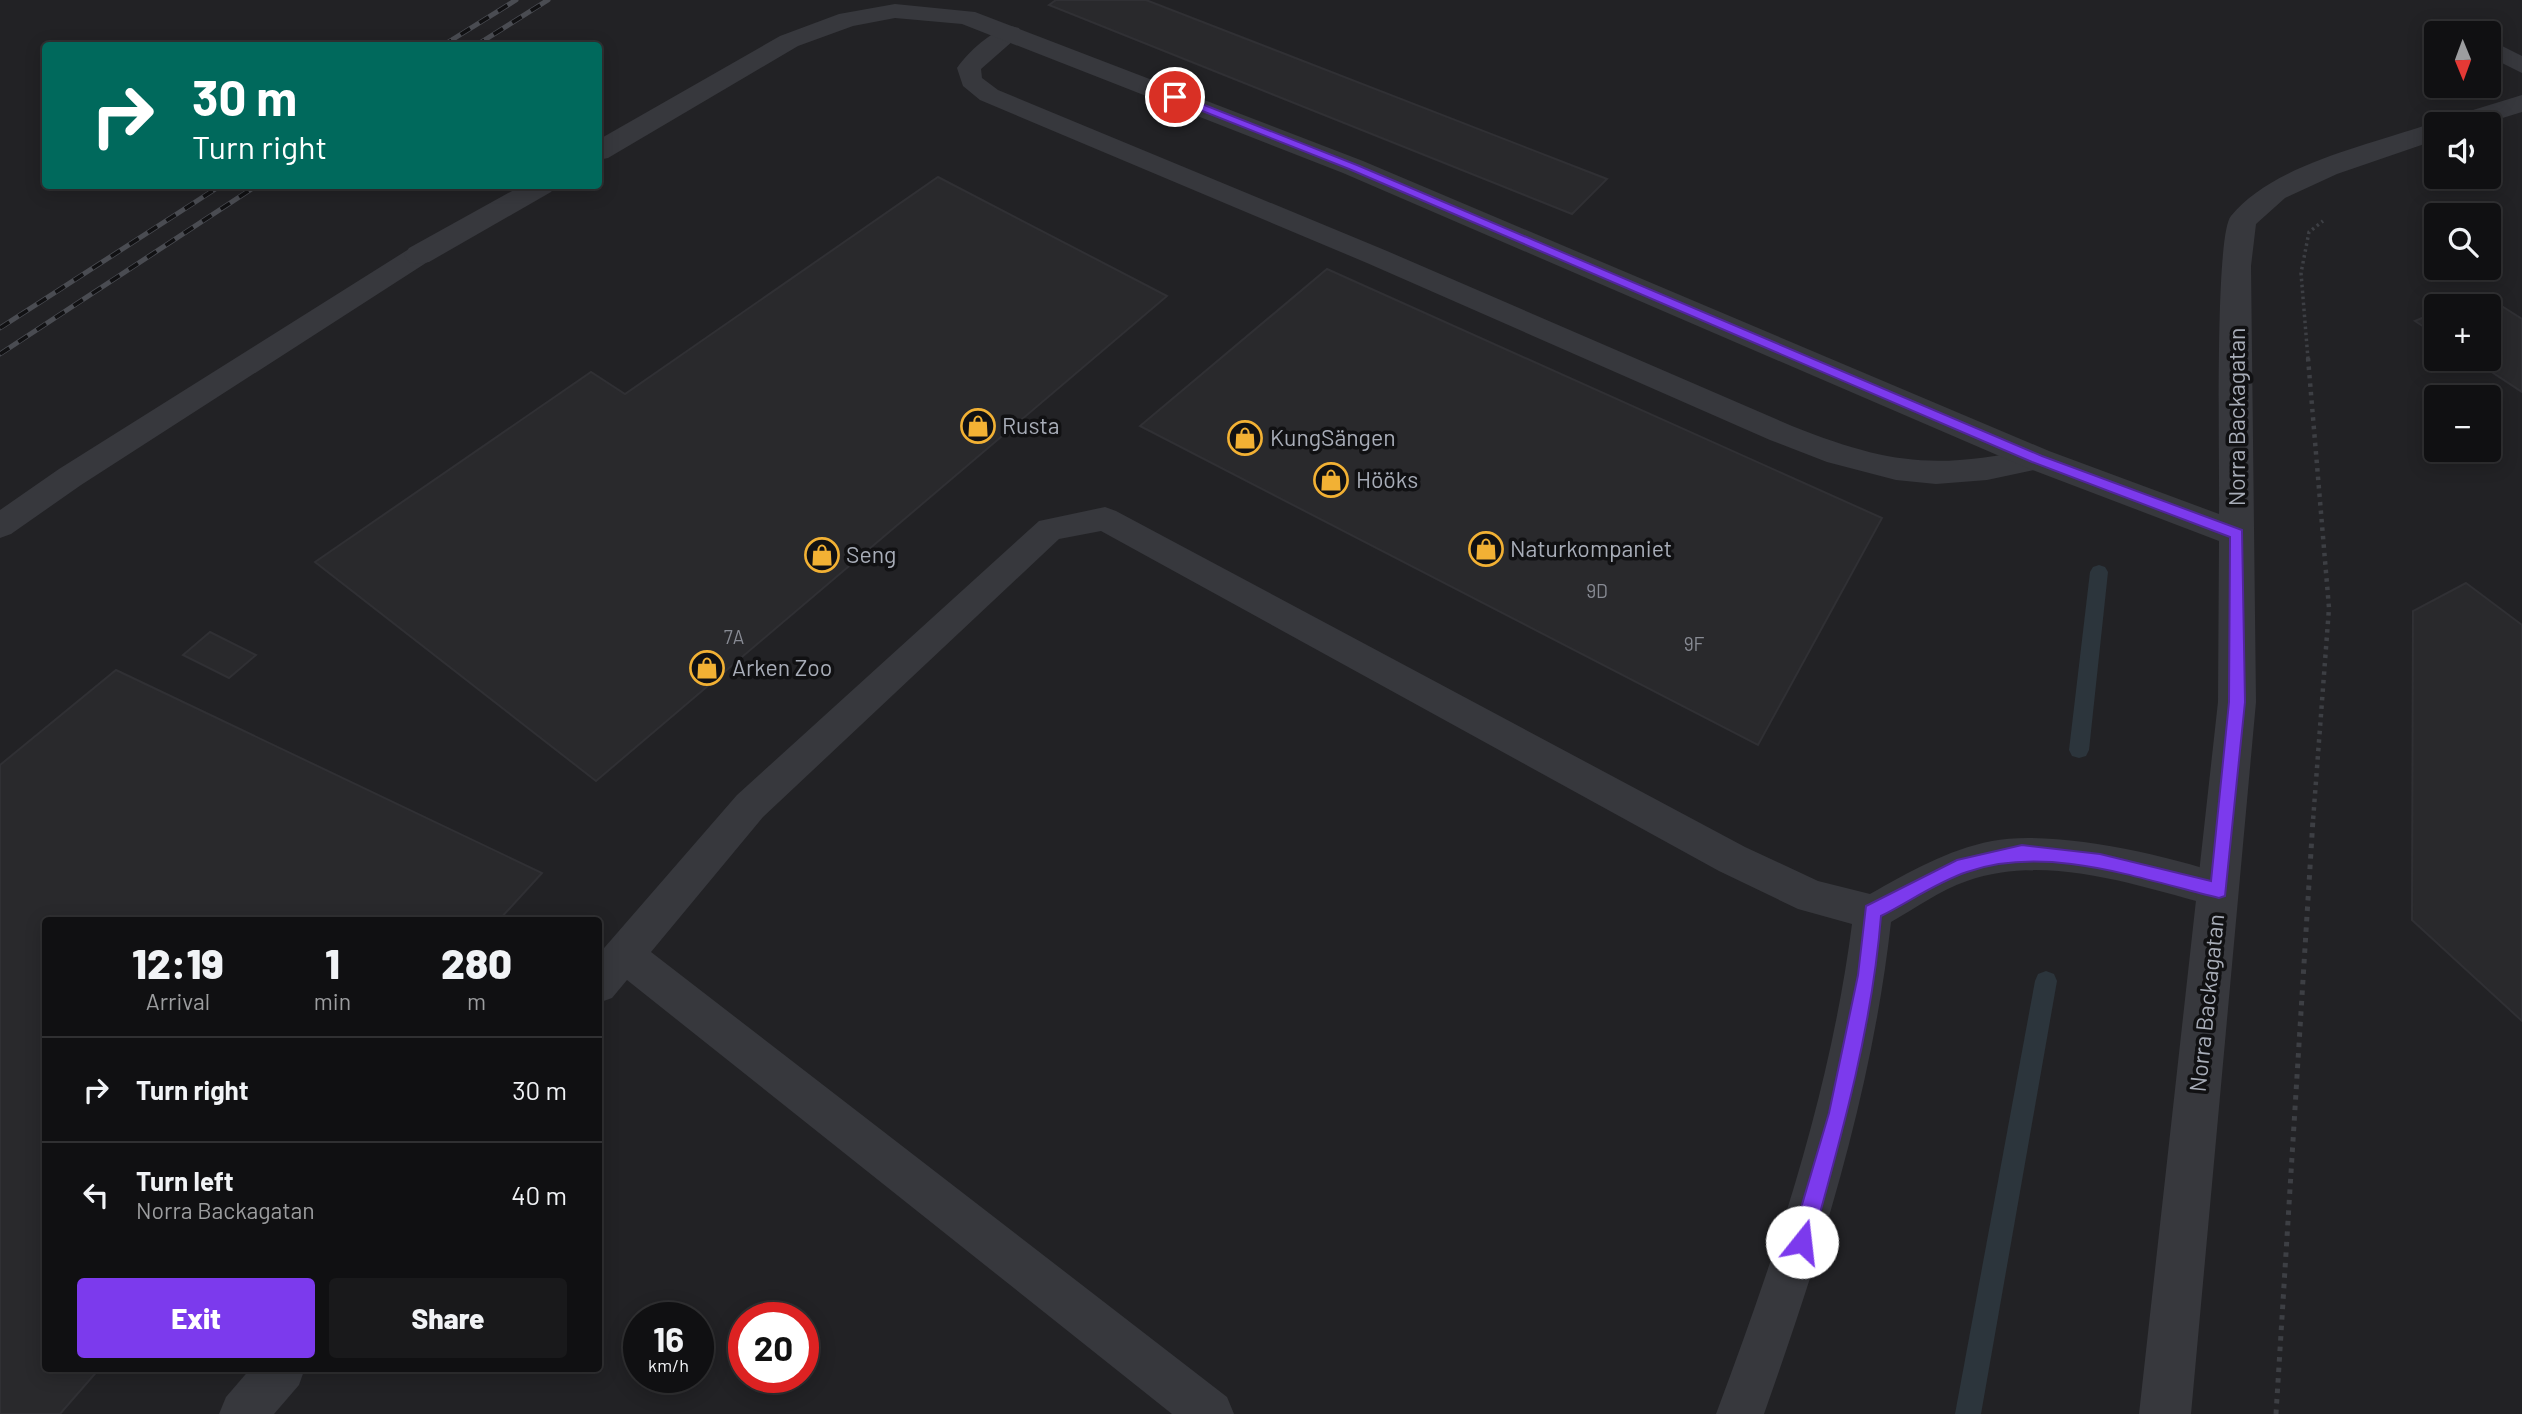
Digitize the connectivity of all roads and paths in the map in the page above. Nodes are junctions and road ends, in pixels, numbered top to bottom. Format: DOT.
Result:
graph roads {
  1 [pos="849,10"];
  2 [pos="1011,33"];
  3 [pos="2501,53"];
  4 [pos="2522,66"];
  5 [pos="2522,103"];
  6 [pos="2494,112"];
  7 [pos="2424,135"];
  8 [pos="602,150"];
  9 [pos="536,189"];
  10 [pos="2327,218"];
  11 [pos="419,255"];
  12 [pos="2037,459"];
  13 [pos="0,526"];
  14 [pos="2237,534"];
  15 [pos="2219,890"];
  16 [pos="1873,912"];
  17 [pos="612,970"];
  18 [pos="279,1372"];
  19 [pos="243,1414"];
  20 [pos="1210,1414"];
  21 [pos="1740,1414"];
  22 [pos="2165,1414"];
  23 [pos="2276,1414"];
  1 -- 2 [label="street"];
  1 -- 8 [label="street"];
  2 -- 12 [label="street"];
  2 -- 12 [label="lane"];
  3 -- 4 [label="lane"];
  5 -- 6 [label="street"];
  7 -- 14 [label="street, Norra Backagatan"];
  9 -- 11 [label="street"];
  10 -- 23 [label="path"];
  11 -- 13 [label="lane"];
  12 -- 14 [label="street"];
  14 -- 15 [label="street, Norra Backagatan"];
  15 -- 16 [label="lane"];
  15 -- 22 [label="street, Norra Backagatan"];
  16 -- 17 [label="lane"];
  16 -- 21 [label="lane"];
  17 -- 20 [label="lane"];
  18 -- 19 [label="lane"];
}
